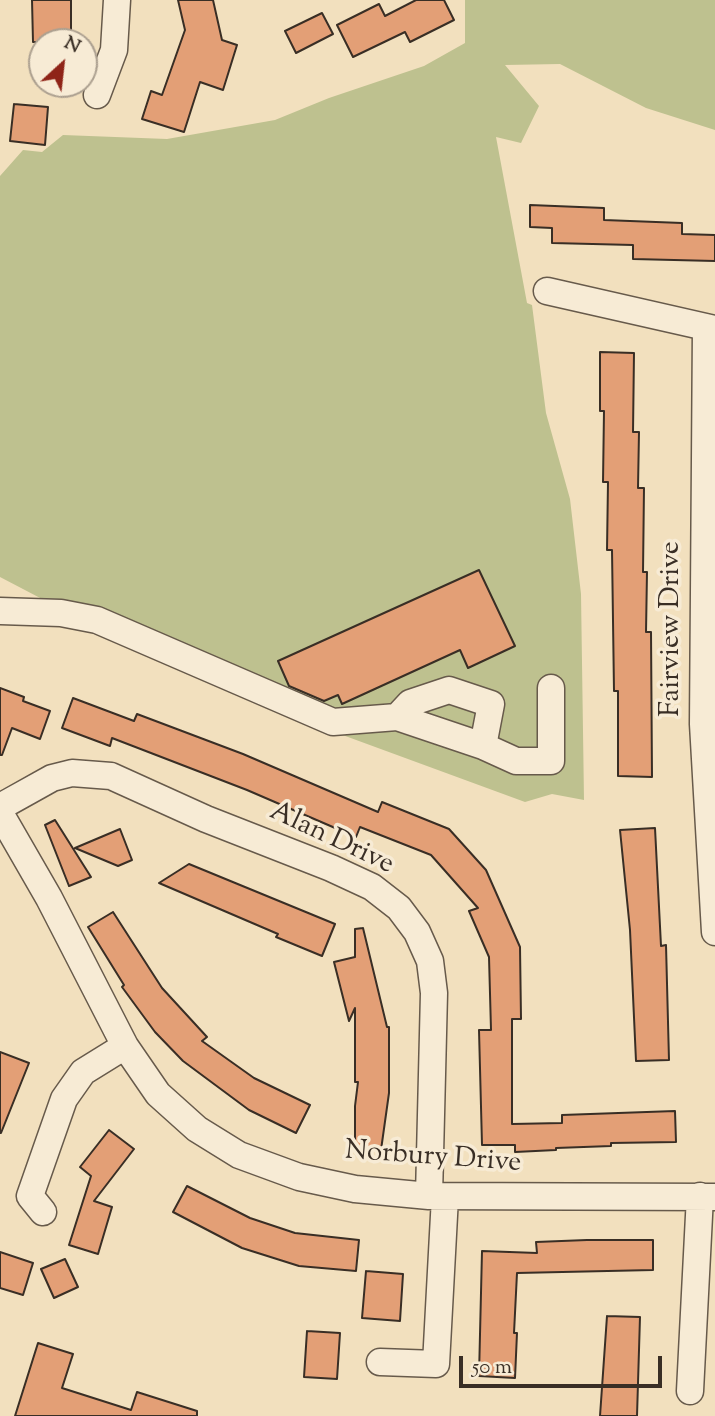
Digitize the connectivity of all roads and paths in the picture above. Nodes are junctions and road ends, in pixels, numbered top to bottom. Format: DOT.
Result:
graph roads {
  1 [pos="117,0"];
  2 [pos="98,92"];
  3 [pos="547,291"];
  4 [pos="710,328"];
  5 [pos="0,611"];
  6 [pos="551,688"];
  7 [pos="397,717"];
  8 [pos="709,724"];
  9 [pos="483,746"];
  10 [pos="0,807"];
  11 [pos="0,813"];
  12 [pos="715,932"];
  13 [pos="125,1046"];
  14 [pos="707,1196"];
  15 [pos="437,1197"];
  16 [pos="43,1212"];
  17 [pos="380,1362"];
  18 [pos="690,1391"];
  1 -- 2 [label="street"];
  3 -- 4 [label="street"];
  4 -- 8 [label="street, Fairview Drive"];
  5 -- 7 [label="street"];
  6 -- 9 [label="street"];
  7 -- 9 [label="street"];
  7 -- 9 [label="street"];
  8 -- 12 [label="street, Fairview Drive"];
  10 -- 15 [label="street, Alan Drive"];
  11 -- 13 [label="street, Norbury Drive"];
  13 -- 15 [label="street, Norbury Drive"];
  13 -- 16 [label="street"];
  14 -- 15 [label="street, Norbury Drive"];
  14 -- 18 [label="street"];
  15 -- 17 [label="street, Alan Drive"];
}
